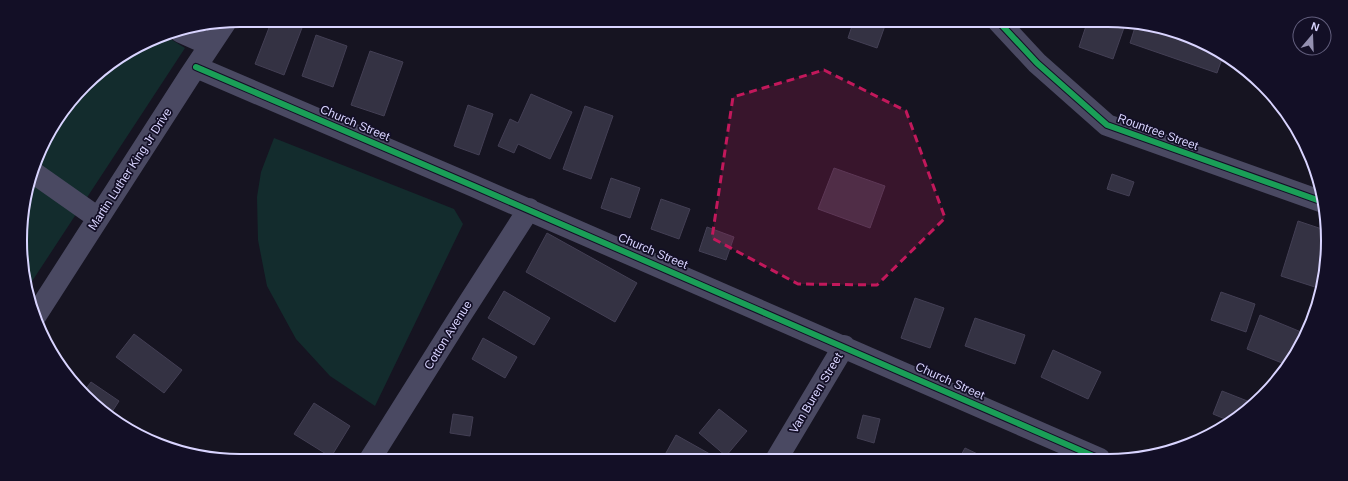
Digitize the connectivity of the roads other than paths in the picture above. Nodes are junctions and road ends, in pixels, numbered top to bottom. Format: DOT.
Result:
graph roads {
  1 [pos="1004,27"];
  2 [pos="222,28"];
  3 [pos="185,34"];
  4 [pos="210,45"];
  5 [pos="196,67"];
  6 [pos="37,175"];
  7 [pos="1317,200"];
  8 [pos="529,209"];
  9 [pos="98,218"];
  10 [pos="39,311"];
  11 [pos="844,346"];
  12 [pos="372,454"];
  13 [pos="780,454"];
  14 [pos="1089,454"];
  1 -- 7 [label="street, Rountree Street"];
  2 -- 4 [label="street, Martin Luther King Jr Drive"];
  3 -- 4 [label="street"];
  4 -- 5 [label="street, Martin Luther King Jr Drive"];
  5 -- 8 [label="street, Church Street"];
  5 -- 9 [label="street, Martin Luther King Jr Drive"];
  6 -- 9 [label="street"];
  8 -- 11 [label="street, Church Street"];
  8 -- 12 [label="street, Cotton Avenue"];
  9 -- 10 [label="street, Martin Luther King Jr Drive"];
  11 -- 13 [label="street, Van Buren Street"];
  11 -- 14 [label="street, Church Street"];
}
